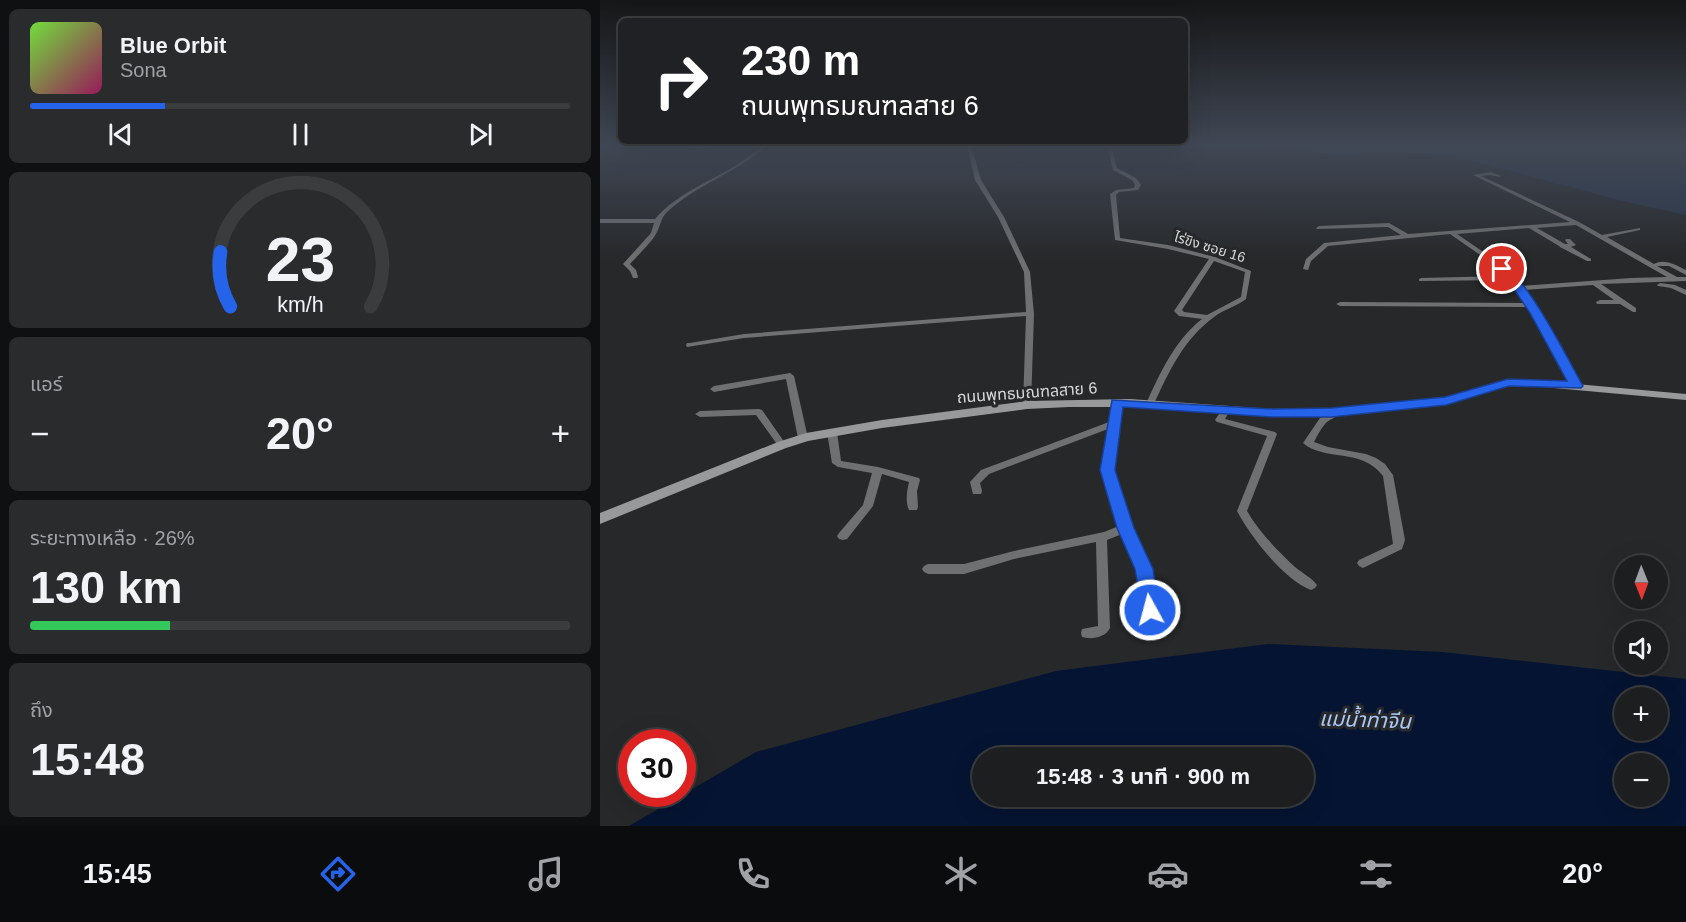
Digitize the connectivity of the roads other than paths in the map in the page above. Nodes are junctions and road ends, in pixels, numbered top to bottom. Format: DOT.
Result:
graph roads {
  1 [pos="708,184"];
  2 [pos="980,184"];
  3 [pos="1137,184"];
  4 [pos="1494,184"];
  5 [pos="600,221"];
  6 [pos="657,221"];
  7 [pos="1577,223"];
  8 [pos="1531,226"];
  9 [pos="1319,228"];
  10 [pos="1638,229"];
  11 [pos="1452,233"];
  12 [pos="1407,237"];
  13 [pos="1600,237"];
  14 [pos="1568,240"];
  15 [pos="1562,246"];
  16 [pos="1213,258"];
  17 [pos="1589,260"];
  18 [pos="1657,264"];
  19 [pos="1306,269"];
  20 [pos="1686,273"];
  21 [pos="635,277"];
  22 [pos="1510,278"];
  23 [pos="1675,279"];
  24 [pos="1686,279"];
  25 [pos="1421,280"];
  26 [pos="1610,282"];
  27 [pos="1595,283"];
  28 [pos="1519,288"];
  29 [pos="1686,293"];
  30 [pos="1338,301"];
  31 [pos="1599,302"];
  32 [pos="1622,302"];
  33 [pos="1529,303"];
  34 [pos="1633,310"];
  35 [pos="1030,314"];
  36 [pos="1208,317"];
  37 [pos="690,345"];
  38 [pos="1576,386"];
  39 [pos="714,389"];
  40 [pos="1686,397"];
  41 [pos="1116,403"];
  42 [pos="1150,404"];
  43 [pos="1027,405"];
  44 [pos="1226,410"];
  45 [pos="1333,412"];
  46 [pos="700,414"];
  47 [pos="1113,424"];
  48 [pos="832,432"];
  49 [pos="804,438"];
  50 [pos="778,446"];
  51 [pos="878,470"];
  52 [pos="977,491"];
  53 [pos="913,507"];
  54 [pos="600,519"];
  55 [pos="1125,528"];
  56 [pos="843,536"];
  57 [pos="1101,537"];
  58 [pos="1363,563"];
  59 [pos="928,569"];
  60 [pos="1311,585"];
  61 [pos="1150,610"];
  62 [pos="1087,633"];
  1 -- 6 [label="street"];
  2 -- 35 [label="street"];
  3 -- 16 [label="street, ไร่ขิง ซอย 16"];
  4 -- 7 [label="street"];
  5 -- 6 [label="street"];
  6 -- 21 [label="street"];
  7 -- 8 [label="street"];
  7 -- 13 [label="street"];
  8 -- 11 [label="street"];
  8 -- 15 [label="street"];
  9 -- 12 [label="street"];
  10 -- 13 [label="street"];
  11 -- 12 [label="street"];
  11 -- 22 [label="street"];
  12 -- 19 [label="street"];
  13 -- 23 [label="street"];
  14 -- 15 [label="street"];
  15 -- 17 [label="street"];
  16 -- 36 [label="street"];
  16 -- 36 [label="street, ไร่ขิง ซอย 16"];
  18 -- 20 [label="street"];
  22 -- 25 [label="street"];
  22 -- 28 [label="street"];
  23 -- 24 [label="street"];
  23 -- 26 [label="street"];
  26 -- 27 [label="street"];
  26 -- 29 [label="street"];
  27 -- 28 [label="street"];
  27 -- 32 [label="street"];
  28 -- 33 [label="street"];
  30 -- 33 [label="street"];
  31 -- 32 [label="street"];
  32 -- 34 [label="street"];
  33 -- 38 [label="street"];
  35 -- 37 [label="street"];
  35 -- 43 [label="street"];
  36 -- 42 [label="street, ไร่ขิง ซอย 16"];
  38 -- 40 [label="main road, ถนนพุทธมณฑลสาย 6"];
  38 -- 45 [label="main road, ถนนพุทธมณฑลสาย 6"];
  39 -- 49 [label="street"];
  41 -- 42 [label="main road, ถนนพุทธมณฑลสาย 6"];
  41 -- 43 [label="main road, ถนนพุทธมณฑลสาย 6"];
  41 -- 47 [label="street"];
  42 -- 44 [label="main road, ถนนพุทธมณฑลสาย 6"];
  43 -- 48 [label="main road, ถนนพุทธมณฑลสาย 6"];
  44 -- 45 [label="main road, ถนนพุทธมณฑลสาย 6"];
  44 -- 60 [label="street"];
  45 -- 58 [label="street"];
  46 -- 50 [label="street"];
  47 -- 52 [label="street"];
  47 -- 55 [label="street"];
  48 -- 49 [label="main road, ถนนพุทธมณฑลสาย 6"];
  48 -- 51 [label="street"];
  49 -- 50 [label="main road, ถนนพุทธมณฑลสาย 6"];
  50 -- 54 [label="main road, ถนนพุทธมณฑลสาย 6"];
  51 -- 53 [label="street"];
  51 -- 56 [label="street"];
  55 -- 57 [label="street"];
  55 -- 61 [label="street"];
  57 -- 59 [label="street"];
  57 -- 62 [label="street"];
}
